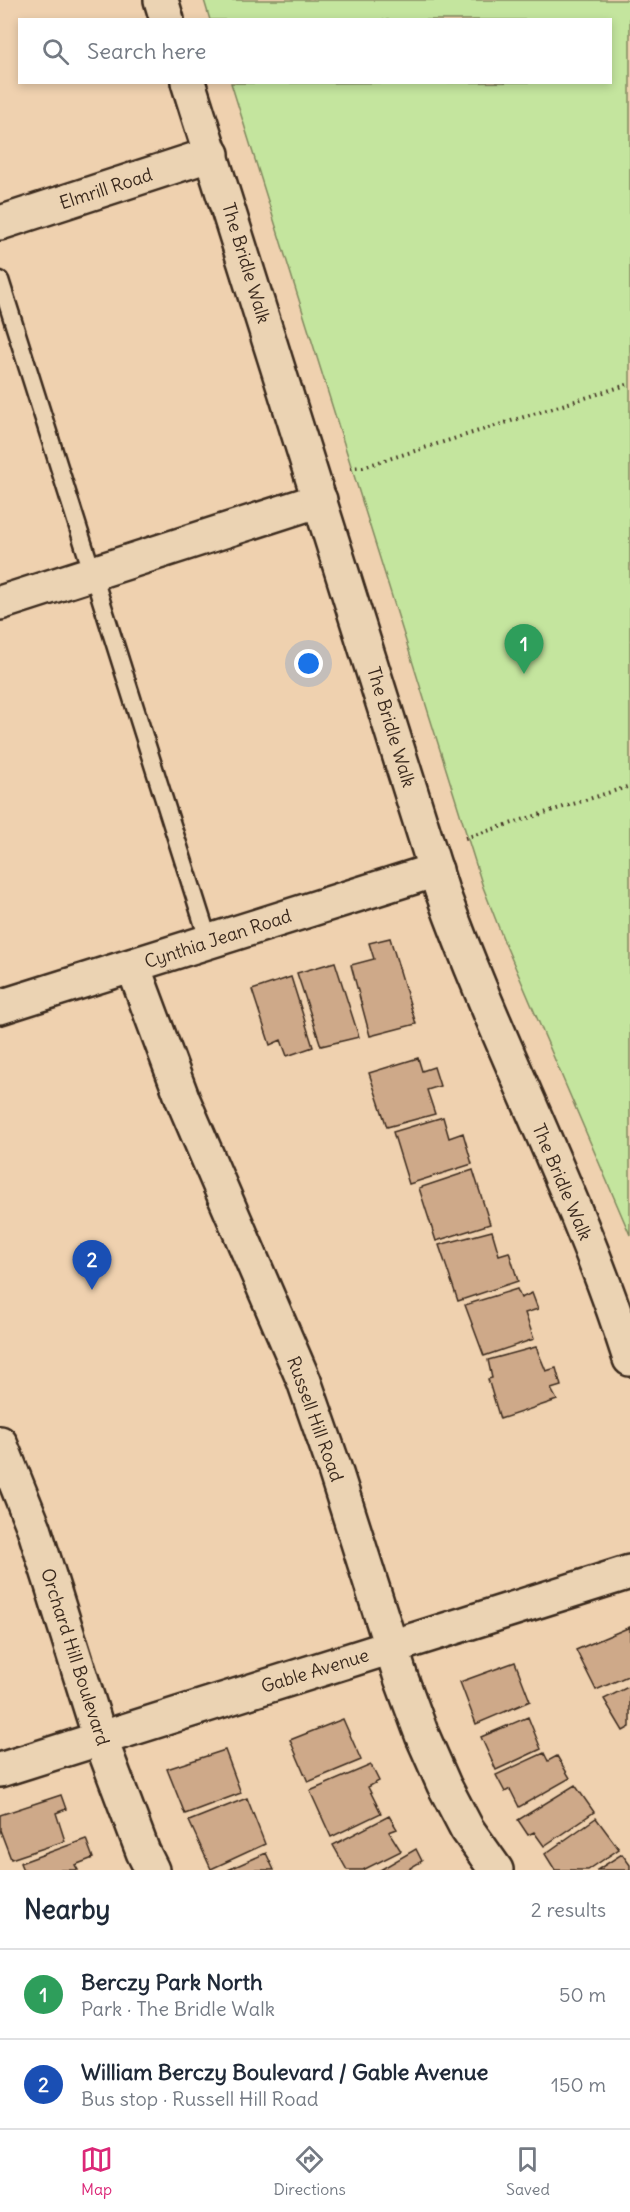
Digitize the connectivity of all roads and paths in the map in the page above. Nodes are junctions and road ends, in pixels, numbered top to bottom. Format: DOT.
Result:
graph roads {
  1 [pos="161,0"];
  2 [pos="166,18"];
  3 [pos="189,84"];
  4 [pos="212,154"];
  5 [pos="0,223"];
  6 [pos="0,280"];
  7 [pos="630,384"];
  8 [pos="350,468"];
  9 [pos="320,500"];
  10 [pos="92,573"];
  11 [pos="0,603"];
  12 [pos="630,786"];
  13 [pos="465,838"];
  14 [pos="436,870"];
  15 [pos="209,942"];
  16 [pos="133,966"];
  17 [pos="0,1007"];
  18 [pos="630,1359"];
  19 [pos="0,1443"];
  20 [pos="630,1572"];
  21 [pos="392,1647"];
  22 [pos="100,1738"];
  23 [pos="0,1770"];
  24 [pos="152,1870"];
  25 [pos="496,1870"];
  1 -- 2 [label="street"];
  3 -- 4 [label="street, The Bridle Walk"];
  4 -- 5 [label="street, Elmrill Road"];
  4 -- 9 [label="street, The Bridle Walk"];
  6 -- 10 [label="lane"];
  7 -- 8 [label="path"];
  9 -- 10 [label="street"];
  9 -- 14 [label="street, The Bridle Walk"];
  10 -- 11 [label="street"];
  10 -- 15 [label="lane"];
  12 -- 13 [label="path"];
  14 -- 15 [label="street, Cynthia Jean Road"];
  14 -- 18 [label="street, The Bridle Walk"];
  15 -- 16 [label="street, Cynthia Jean Road"];
  16 -- 17 [label="street, Cynthia Jean Road"];
  16 -- 21 [label="street, Russell Hill Road"];
  19 -- 22 [label="street, Orchard Hill Boulevard"];
  20 -- 21 [label="street, Gable Avenue"];
  21 -- 22 [label="street, Gable Avenue"];
  21 -- 25 [label="street, Russell Hill Road"];
  22 -- 23 [label="street, Gable Avenue"];
  22 -- 24 [label="street, Orchard Hill Boulevard"];
}
